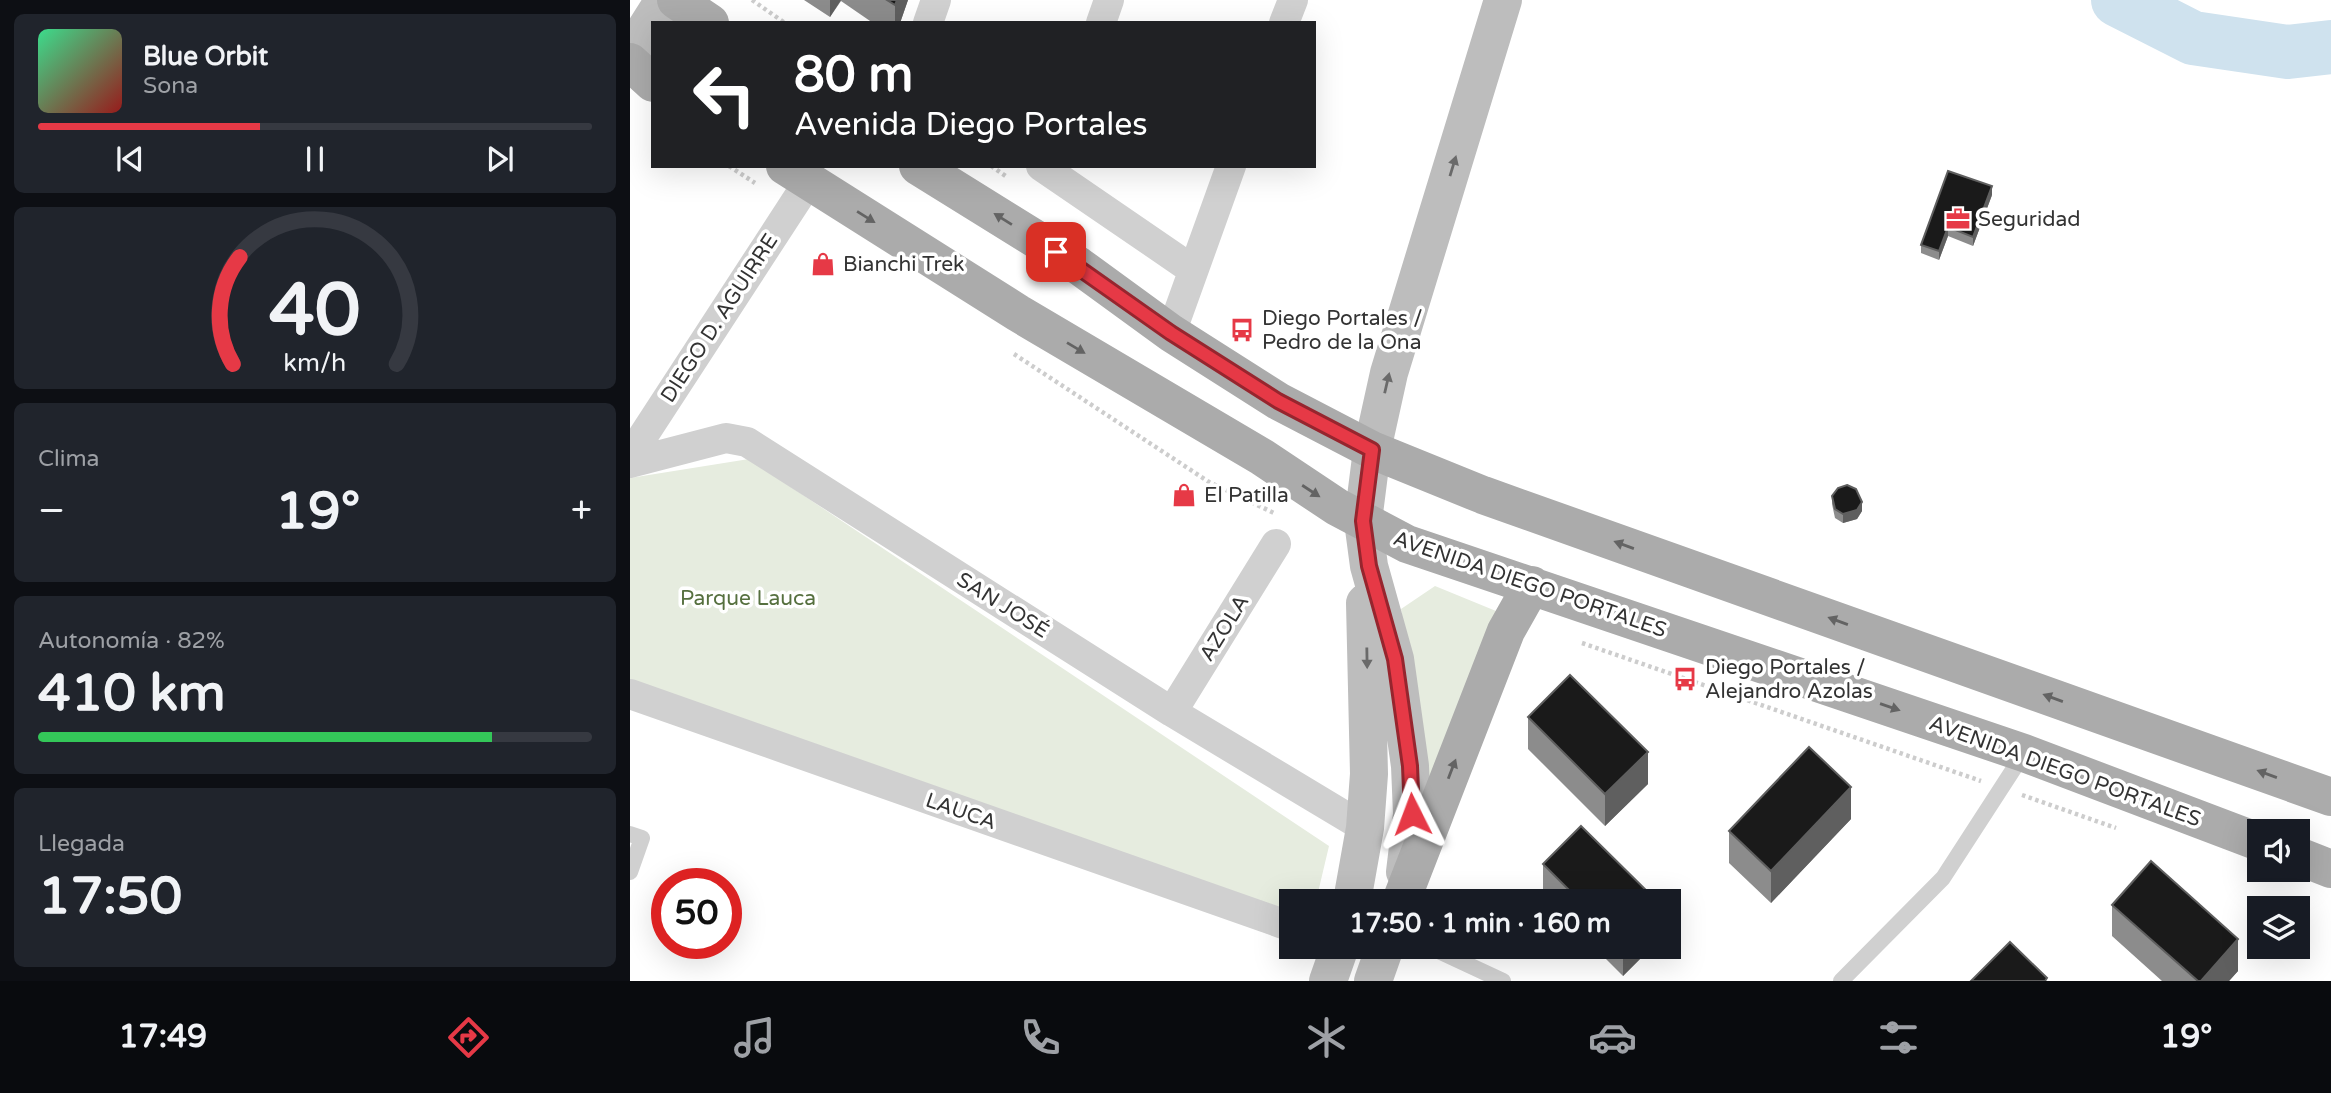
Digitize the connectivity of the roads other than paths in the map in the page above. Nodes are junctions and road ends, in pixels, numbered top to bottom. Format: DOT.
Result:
graph roads {
  1 [pos="664,0"];
  2 [pos="676,0"];
  3 [pos="936,0"];
  4 [pos="1109,0"];
  5 [pos="1293,0"];
  6 [pos="1503,0"];
  7 [pos="707,21"];
  8 [pos="929,21"];
  9 [pos="1102,21"];
  10 [pos="1285,21"];
  11 [pos="630,54"];
  12 [pos="630,62"];
  13 [pos="651,81"];
  14 [pos="921,168"];
  15 [pos="1046,168"];
  16 [pos="1230,168"];
  17 [pos="797,174"];
  18 [pos="1193,270"];
  19 [pos="1171,333"];
  20 [pos="1372,450"];
  21 [pos="630,456"];
  22 [pos="630,463"];
  23 [pos="1363,521"];
  24 [pos="1276,544"];
  25 [pos="1369,566"];
  26 [pos="1532,585"];
  27 [pos="630,694"];
  28 [pos="1172,712"];
  29 [pos="2024,753"];
  30 [pos="2331,797"];
  31 [pos="1365,828"];
  32 [pos="630,834"];
  33 [pos="2247,837"];
  34 [pos="2310,861"];
  35 [pos="2331,869"];
  36 [pos="630,872"];
  37 [pos="1354,889"];
  38 [pos="1402,889"];
  39 [pos="1405,889"];
  40 [pos="1279,922"];
  41 [pos="1336,959"];
  42 [pos="1456,959"];
  43 [pos="1328,981"];
  44 [pos="1503,981"];
  45 [pos="1841,981"];
  1 -- 11 [label="main road"];
  2 -- 7 [label="main road"];
  3 -- 8 [label="street"];
  4 -- 9 [label="street"];
  5 -- 10 [label="street"];
  20 -- 6 [label="main road, one-way"];
  12 -- 13 [label="main road"];
  19 -- 14 [label="main road, one-way"];
  15 -- 18 [label="street"];
  16 -- 18 [label="street"];
  17 -- 21 [label="street, DIEGO D. AGUIRRE"];
  17 -- 23 [label="main road, AVENIDA DIEGO PORTALES, one-way"];
  18 -- 19 [label="street"];
  19 -- 20 [label="main road"];
  20 -- 23 [label="main road"];
  30 -- 20 [label="main road, one-way"];
  22 -- 28 [label="street, SAN JOSÉ"];
  23 -- 25 [label="main road"];
  23 -- 26 [label="main road, AVENIDA DIEGO PORTALES"];
  24 -- 28 [label="street, AZOLA"];
  25 -- 31 [label="main road, one-way"];
  25 -- 38 [label="main road"];
  26 -- 29 [label="main road, AVENIDA DIEGO PORTALES, one-way"];
  39 -- 26 [label="main road, one-way"];
  27 -- 40 [label="street, LAUCA"];
  28 -- 31 [label="street, SAN JOSÉ"];
  29 -- 33 [label="main road, AVENIDA DIEGO PORTALES"];
  29 -- 45 [label="lane"];
  31 -- 37 [label="main road"];
  32 -- 36 [label="lane"];
  34 -- 35 [label="main road"];
  41 -- 43 [label="main road"];
  42 -- 44 [label="lane"];
}
